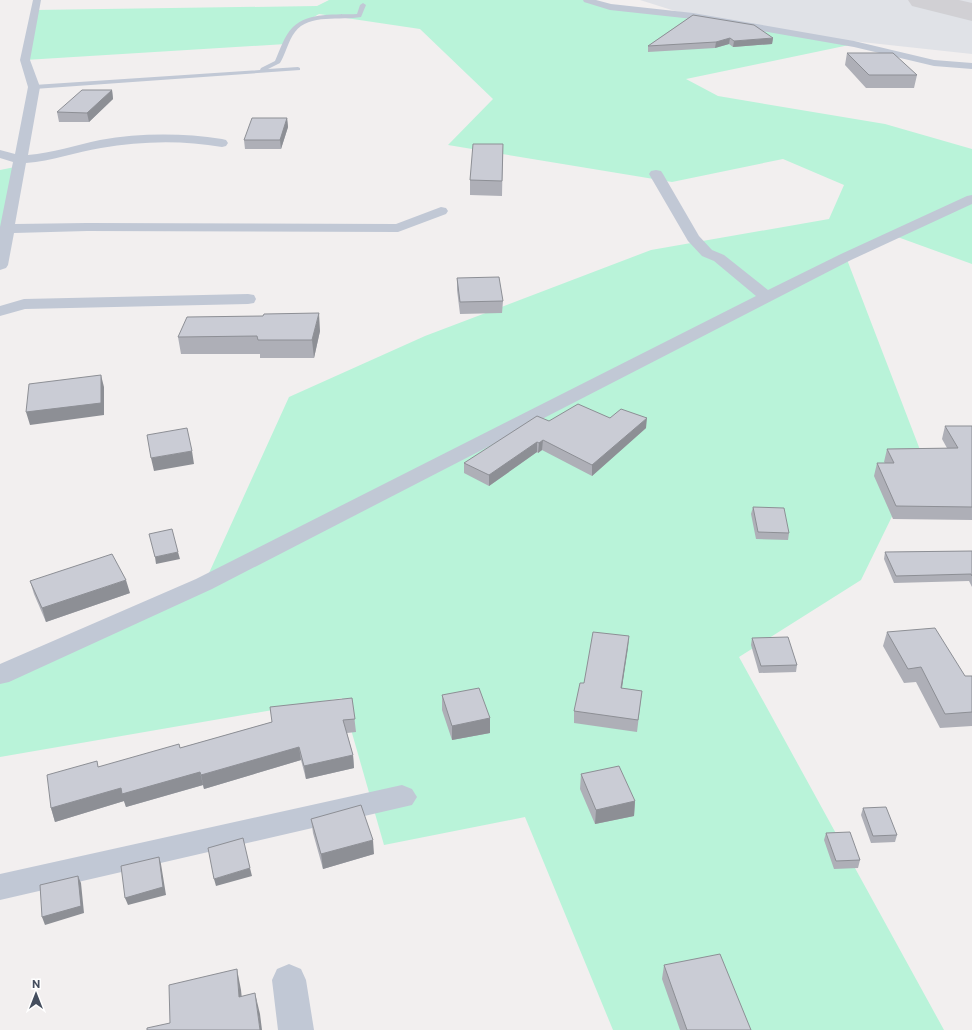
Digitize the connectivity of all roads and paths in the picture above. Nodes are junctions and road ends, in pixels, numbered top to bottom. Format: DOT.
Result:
graph roads {
  1 [pos="37,0"];
  2 [pos="587,0"];
  3 [pos="363,5"];
  4 [pos="972,66"];
  5 [pos="298,69"];
  6 [pos="256,72"];
  7 [pos="34,87"];
  8 [pos="222,143"];
  9 [pos="0,154"];
  10 [pos="20,159"];
  11 [pos="656,174"];
  12 [pos="972,199"];
  13 [pos="441,211"];
  14 [pos="6,229"];
  15 [pos="0,265"];
  16 [pos="767,297"];
  17 [pos="248,299"];
  18 [pos="0,311"];
  19 [pos="0,675"];
  20 [pos="402,796"];
  21 [pos="0,887"];
  22 [pos="289,980"];
  23 [pos="296,1030"];
  1 -- 7 [label="street"];
  2 -- 4 [label="street"];
  3 -- 6 [label="lane"];
  5 -- 6 [label="lane"];
  6 -- 7 [label="lane"];
  7 -- 10 [label="street"];
  8 -- 10 [label="street"];
  9 -- 10 [label="street"];
  10 -- 14 [label="street"];
  11 -- 16 [label="street"];
  12 -- 16 [label="street"];
  13 -- 14 [label="street"];
  14 -- 15 [label="street"];
  16 -- 19 [label="street"];
  17 -- 18 [label="street"];
  20 -- 21 [label="street"];
  22 -- 23 [label="street"];
}
